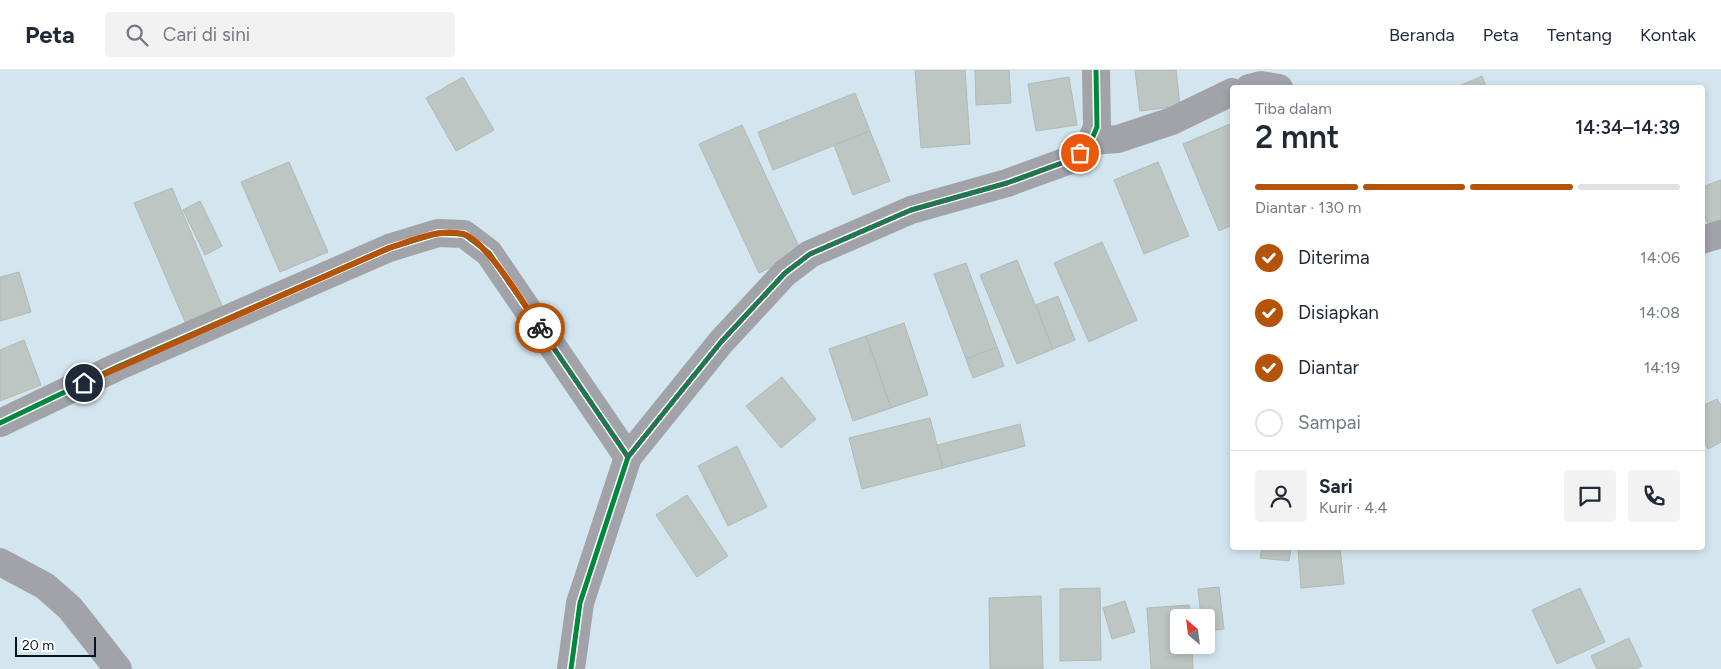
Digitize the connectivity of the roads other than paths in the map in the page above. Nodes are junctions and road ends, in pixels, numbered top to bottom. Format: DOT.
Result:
graph roads {
  1 [pos="1096,70"];
  2 [pos="1230,93"];
  3 [pos="1091,141"];
  4 [pos="1721,234"];
  5 [pos="1705,239"];
  6 [pos="0,423"];
  7 [pos="628,457"];
  8 [pos="0,562"];
  9 [pos="118,669"];
  10 [pos="571,669"];
  1 -- 3 [label="street"];
  2 -- 3 [label="street"];
  3 -- 7 [label="street"];
  4 -- 5 [label="street"];
  6 -- 7 [label="street"];
  7 -- 10 [label="street"];
  8 -- 9 [label="street"];
}
